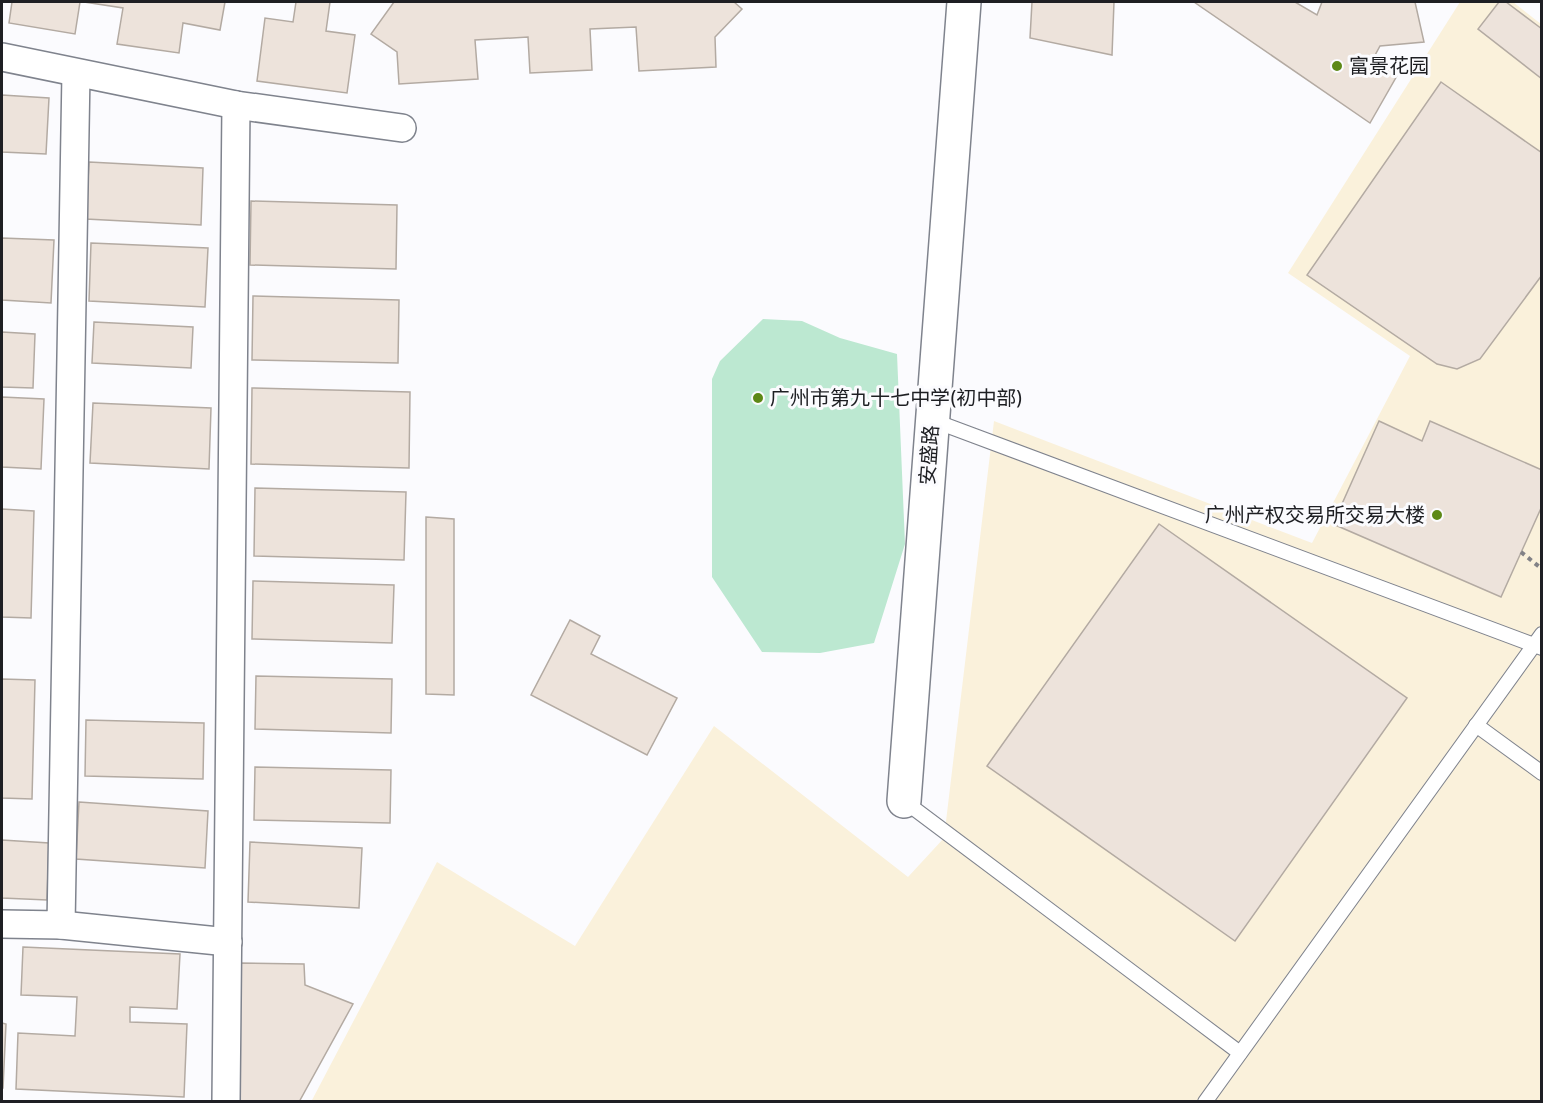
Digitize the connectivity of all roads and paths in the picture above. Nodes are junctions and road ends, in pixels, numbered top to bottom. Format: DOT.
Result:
graph roads {
  1 [pos="964,2"];
  2 [pos="2,57"];
  3 [pos="76,73"];
  4 [pos="236,105"];
  5 [pos="402,128"];
  6 [pos="932,420"];
  7 [pos="1521,552"];
  8 [pos="1542,568"];
  9 [pos="1539,641"];
  10 [pos="1476,725"];
  11 [pos="1542,772"];
  12 [pos="904,801"];
  13 [pos="2,924"];
  14 [pos="61,925"];
  15 [pos="228,942"];
  16 [pos="1240,1053"];
  17 [pos="226,1101"];
  18 [pos="1205,1101"];
  1 -- 6 [label="street, 安盛路"];
  2 -- 3 [label="street"];
  3 -- 4 [label="street"];
  3 -- 14 [label="street"];
  4 -- 5 [label="street"];
  4 -- 15 [label="street"];
  6 -- 9 [label="lane"];
  6 -- 12 [label="street, 安盛路"];
  7 -- 8 [label="path"];
  9 -- 10 [label="lane"];
  10 -- 11 [label="lane"];
  10 -- 16 [label="lane"];
  12 -- 16 [label="lane"];
  13 -- 14 [label="street"];
  14 -- 15 [label="street"];
  15 -- 17 [label="street"];
  16 -- 18 [label="lane"];
}
